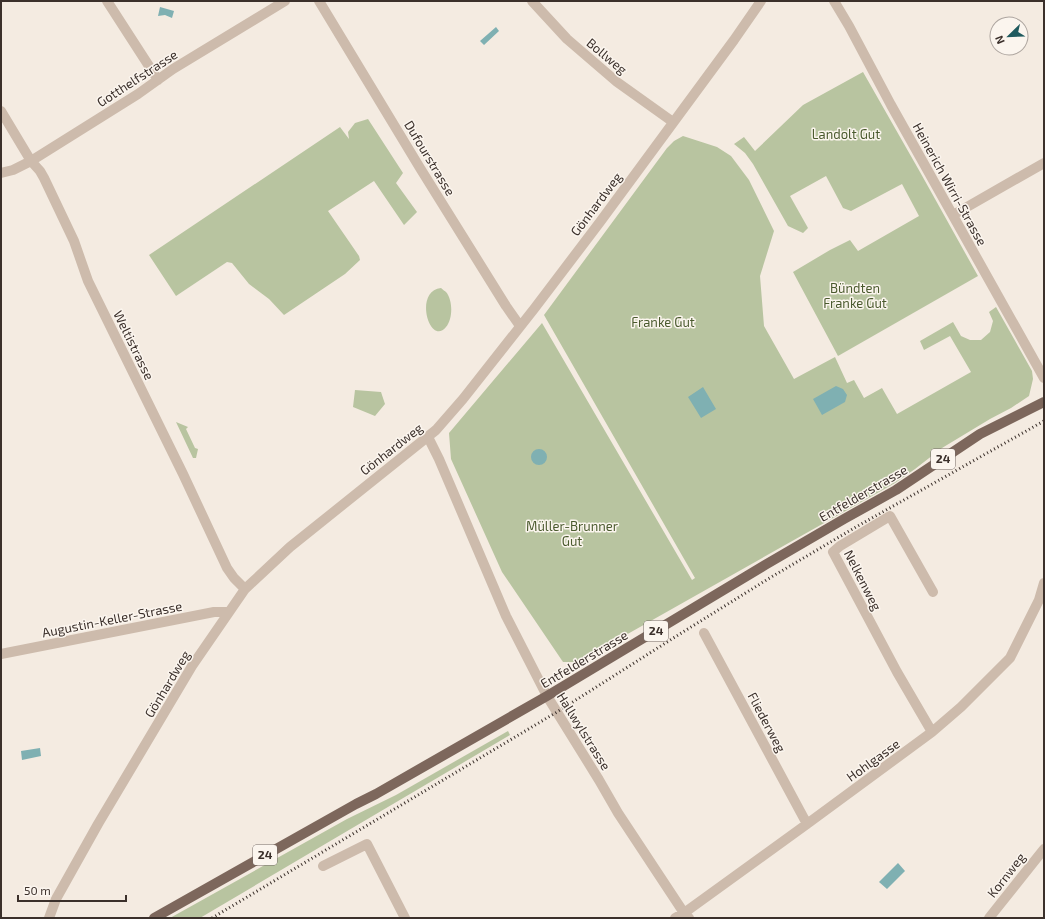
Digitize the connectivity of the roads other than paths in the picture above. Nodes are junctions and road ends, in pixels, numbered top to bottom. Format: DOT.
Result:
graph roads {
  1 [pos="107,1"];
  2 [pos="285,1"];
  3 [pos="319,1"];
  4 [pos="532,1"];
  5 [pos="761,1"];
  6 [pos="834,1"];
  7 [pos="158,80"];
  8 [pos="1,111"];
  9 [pos="673,122"];
  10 [pos="31,161"];
  11 [pos="1044,163"];
  12 [pos="1,173"];
  13 [pos="953,215"];
  14 [pos="520,326"];
  15 [pos="1044,378"];
  16 [pos="1044,402"];
  17 [pos="428,437"];
  18 [pos="1044,583"];
  19 [pos="245,589"];
  20 [pos="933,592"];
  21 [pos="229,612"];
  22 [pos="704,633"];
  23 [pos="1,654"];
  24 [pos="547,696"];
  25 [pos="932,732"];
  26 [pos="807,824"];
  27 [pos="1044,848"];
  28 [pos="323,866"];
  29 [pos="687,915"];
  30 [pos="49,918"];
  31 [pos="154,918"];
  32 [pos="405,918"];
  33 [pos="675,918"];
  34 [pos="989,918"];
  1 -- 7 [label="street"];
  2 -- 7 [label="street, Gotthelfstrasse"];
  3 -- 14 [label="street, Dufourstrasse"];
  4 -- 9 [label="street, Bollweg"];
  5 -- 9 [label="street, Gönhardweg"];
  6 -- 13 [label="street, Heinerich Wirri-Strasse"];
  7 -- 10 [label="street, Gotthelfstrasse"];
  8 -- 10 [label="street, Weltistrasse"];
  9 -- 14 [label="street, Gönhardweg"];
  10 -- 12 [label="street, Gotthelfstrasse"];
  10 -- 19 [label="street, Weltistrasse"];
  11 -- 13 [label="street"];
  13 -- 15 [label="street, Heinerich Wirri-Strasse"];
  14 -- 17 [label="street, Gönhardweg"];
  16 -- 24 [label="main road, Entfelderstrasse / 24"];
  17 -- 19 [label="street, Gönhardweg"];
  17 -- 24 [label="street, Hallwylstrasse"];
  18 -- 25 [label="street, Hohlgasse"];
  19 -- 21 [label="street, Gönhardweg"];
  20 -- 25 [label="street, Nelkenweg"];
  21 -- 23 [label="street, Augustin-Keller-Strasse"];
  21 -- 30 [label="street, Gönhardweg"];
  22 -- 26 [label="street, Fliederweg"];
  24 -- 29 [label="street, Hallwylstrasse"];
  24 -- 31 [label="main road, Entfelderstrasse / 24"];
  25 -- 26 [label="street, Hohlgasse"];
  26 -- 29 [label="street, Hohlgasse"];
  27 -- 34 [label="street, Kornweg"];
  28 -- 32 [label="street"];
  29 -- 33 [label="street, Hohlgasse"];
}
